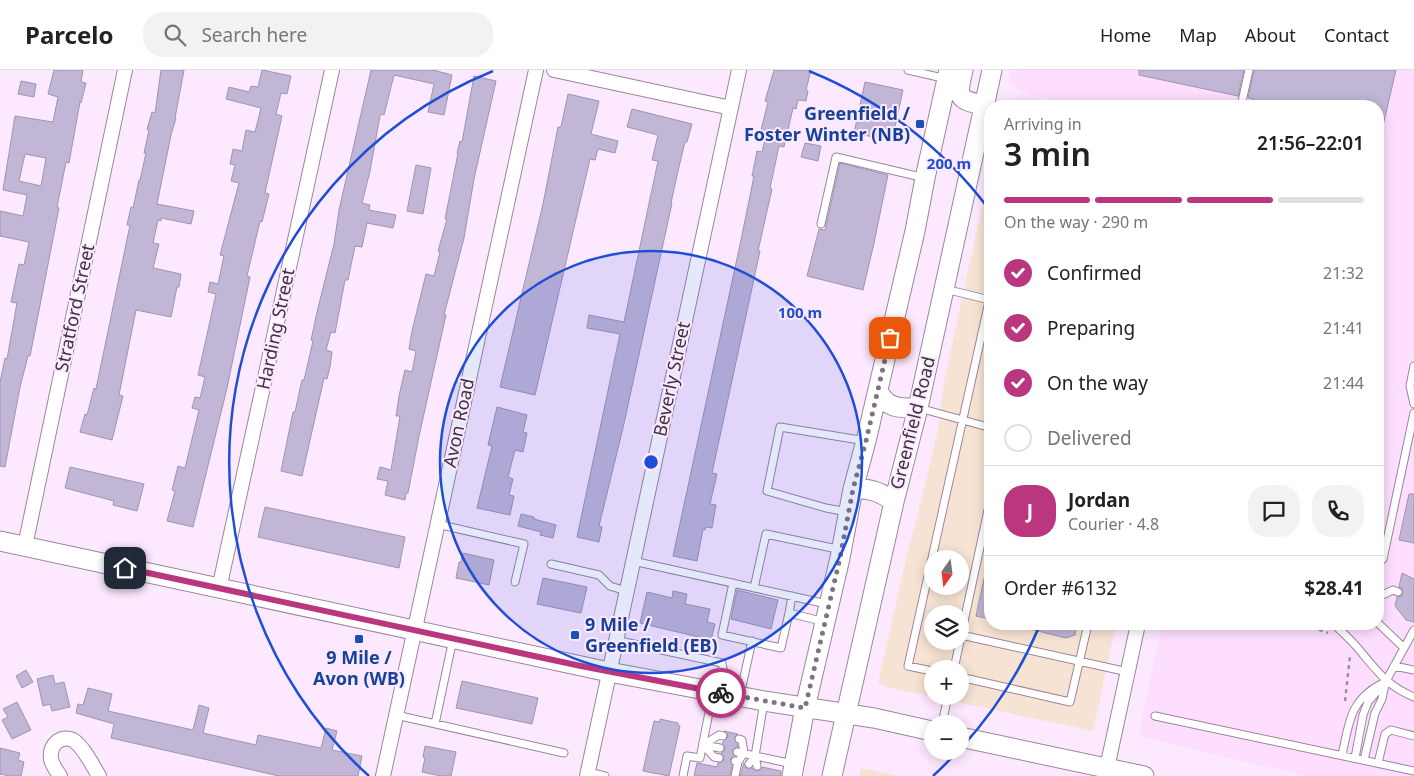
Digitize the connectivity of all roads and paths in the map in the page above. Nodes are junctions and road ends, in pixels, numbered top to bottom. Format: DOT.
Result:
graph roads {
  1 [pos="125,70"];
  2 [pos="332,70"];
  3 [pos="536,70"];
  4 [pos="554,70"];
  5 [pos="740,70"];
  6 [pos="908,70"];
  7 [pos="992,70"];
  8 [pos="1249,70"];
  9 [pos="953,73"];
  10 [pos="988,100"];
  11 [pos="1242,100"];
  12 [pos="984,105"];
  13 [pos="731,108"];
  14 [pos="984,119"];
  15 [pos="925,178"];
  16 [pos="821,224"];
  17 [pos="944,289"];
  18 [pos="984,297"];
  19 [pos="984,325"];
  20 [pos="1414,366"];
  21 [pos="878,391"];
  22 [pos="1414,404"];
  23 [pos="918,408"];
  24 [pos="1414,413"];
  25 [pos="963,420"];
  26 [pos="984,426"];
  27 [pos="866,441"];
  28 [pos="853,489"];
  29 [pos="894,502"];
  30 [pos="849,512"];
  31 [pos="437,524"];
  32 [pos="984,529"];
  33 [pos="0,541"];
  34 [pos="25,546"];
  35 [pos="842,550"];
  36 [pos="1384,554"];
  37 [pos="632,561"];
  38 [pos="551,564"];
  39 [pos="515,582"];
  40 [pos="733,583"];
  41 [pos="754,588"];
  42 [pos="220,589"];
  43 [pos="626,591"];
  44 [pos="1398,592"];
  45 [pos="1384,595"];
  46 [pos="792,596"];
  47 [pos="967,605"];
  48 [pos="789,613"];
  49 [pos="827,613"];
  50 [pos="1384,629"];
  51 [pos="414,630"];
  52 [pos="1087,630"];
  53 [pos="1137,630"];
  54 [pos="1319,630"];
  55 [pos="1342,630"];
  56 [pos="1414,630"];
  57 [pos="1332,635"];
  58 [pos="453,639"];
  59 [pos="616,640"];
  60 [pos="752,641"];
  61 [pos="969,641"];
  62 [pos="1404,648"];
  63 [pos="1344,649"];
  64 [pos="1350,656"];
  65 [pos="1080,660"];
  66 [pos="1356,663"];
  67 [pos="1394,666"];
  68 [pos="924,669"];
  69 [pos="1414,670"];
  70 [pos="609,672"];
  71 [pos="1128,672"];
  72 [pos="969,679"];
  73 [pos="1386,681"];
  74 [pos="727,694"];
  75 [pos="1350,695"];
  76 [pos="1414,696"];
  77 [pos="764,701"];
  78 [pos="805,708"];
  79 [pos="847,714"];
  80 [pos="396,716"];
  81 [pos="1155,716"];
  82 [pos="435,724"];
  83 [pos="924,729"];
  84 [pos="723,736"];
  85 [pos="1414,736"];
  86 [pos="969,739"];
  87 [pos="739,740"];
  88 [pos="702,745"];
  89 [pos="720,748"];
  90 [pos="740,752"];
  91 [pos="564,753"];
  92 [pos="1342,755"];
  93 [pos="755,756"];
  94 [pos="719,758"];
  95 [pos="1355,758"];
  96 [pos="1364,760"];
  97 [pos="1378,763"];
  98 [pos="749,764"];
  99 [pos="757,766"];
  100 [pos="1097,768"];
  101 [pos="793,770"];
  102 [pos="1414,771"];
  103 [pos="587,774"];
  104 [pos="60,776"];
  105 [pos="99,776"];
  106 [pos="383,776"];
  107 [pos="605,776"];
  108 [pos="683,776"];
  109 [pos="735,776"];
  110 [pos="832,776"];
  111 [pos="1144,776"];
  1 -- 34 [label="street, Stratford Street"];
  2 -- 42 [label="street, Harding Street"];
  3 -- 31 [label="street, Avon Road"];
  4 -- 13 [label="street"];
  5 -- 13 [label="street, Beverly Street"];
  6 -- 9 [label="lane"];
  7 -- 10 [label="main road, Greenfield Road"];
  8 -- 11 [label="lane"];
  9 -- 12 [label="main road"];
  9 -- 15 [label="main road"];
  13 -- 37 [label="street, Beverly Street"];
  14 -- 17 [label="main road, Greenfield Road"];
  15 -- 16 [label="lane"];
  15 -- 21 [label="main road"];
  17 -- 18 [label="lane"];
  17 -- 23 [label="main road, Greenfield Road"];
  19 -- 25 [label="lane"];
  20 -- 22 [label="lane"];
  21 -- 23 [label="main road"];
  21 -- 27 [label="main road"];
  23 -- 25 [label="lane"];
  23 -- 29 [label="main road, Greenfield Road"];
  24 -- 36 [label="lane"];
  25 -- 26 [label="lane"];
  25 -- 68 [label="lane"];
  27 -- 28 [label="main road"];
  27 -- 30 [label="lane"];
  28 -- 29 [label="main road"];
  28 -- 30 [label="main road"];
  29 -- 79 [label="main road, Greenfield Road"];
  30 -- 35 [label="main road"];
  31 -- 39 [label="lane"];
  31 -- 51 [label="street, Avon Road"];
  32 -- 47 [label="lane"];
  33 -- 34 [label="main road"];
  34 -- 42 [label="main road"];
  35 -- 41 [label="lane"];
  35 -- 49 [label="main road"];
  37 -- 40 [label="lane"];
  37 -- 43 [label="street, Beverly Street"];
  38 -- 43 [label="lane"];
  40 -- 41 [label="lane"];
  40 -- 60 [label="lane"];
  41 -- 46 [label="lane"];
  42 -- 51 [label="main road"];
  43 -- 59 [label="street, Beverly Street"];
  44 -- 45 [label="lane"];
  46 -- 48 [label="lane"];
  46 -- 49 [label="lane"];
  48 -- 49 [label="lane"];
  48 -- 60 [label="lane"];
  49 -- 78 [label="main road"];
  50 -- 62 [label="lane"];
  51 -- 58 [label="main road"];
  51 -- 80 [label="street, Avon Road"];
  52 -- 65 [label="lane"];
  53 -- 71 [label="street"];
  54 -- 57 [label="path"];
  55 -- 73 [label="lane"];
  56 -- 62 [label="lane"];
  58 -- 70 [label="main road"];
  58 -- 82 [label="lane"];
  59 -- 70 [label="street, Beverly Street"];
  59 -- 74 [label="lane"];
  60 -- 74 [label="lane"];
  61 -- 65 [label="lane"];
  62 -- 67 [label="lane"];
  63 -- 64 [label="path"];
  64 -- 66 [label="path"];
  64 -- 75 [label="path"];
  65 -- 71 [label="lane"];
  65 -- 72 [label="lane"];
  67 -- 69 [label="lane"];
  67 -- 73 [label="lane"];
  70 -- 74 [label="main road"];
  70 -- 103 [label="street, Beverly Street"];
  71 -- 100 [label="street"];
  73 -- 76 [label="lane"];
  73 -- 92 [label="lane"];
  73 -- 95 [label="lane"];
  73 -- 96 [label="lane"];
  74 -- 77 [label="main road"];
  74 -- 88 [label="lane"];
  77 -- 78 [label="main road"];
  77 -- 93 [label="lane"];
  78 -- 79 [label="main road"];
  78 -- 101 [label="main road"];
  79 -- 83 [label="main road"];
  79 -- 110 [label="main road, Greenfield Road"];
  80 -- 82 [label="lane"];
  80 -- 106 [label="street, Avon Road"];
  81 -- 92 [label="lane"];
  82 -- 91 [label="lane"];
  84 -- 88 [label="lane"];
  85 -- 97 [label="lane"];
  86 -- 100 [label="main road"];
  87 -- 90 [label="lane"];
  88 -- 89 [label="lane"];
  88 -- 94 [label="lane"];
  88 -- 108 [label="lane"];
  90 -- 93 [label="lane"];
  90 -- 109 [label="lane"];
  92 -- 95 [label="lane"];
  93 -- 98 [label="lane"];
  93 -- 99 [label="lane"];
  93 -- 101 [label="lane"];
  95 -- 96 [label="lane"];
  96 -- 97 [label="lane"];
  97 -- 102 [label="lane"];
  100 -- 111 [label="main road"];
  103 -- 107 [label="lane"];
  104 -- 105 [label="street"];
}
